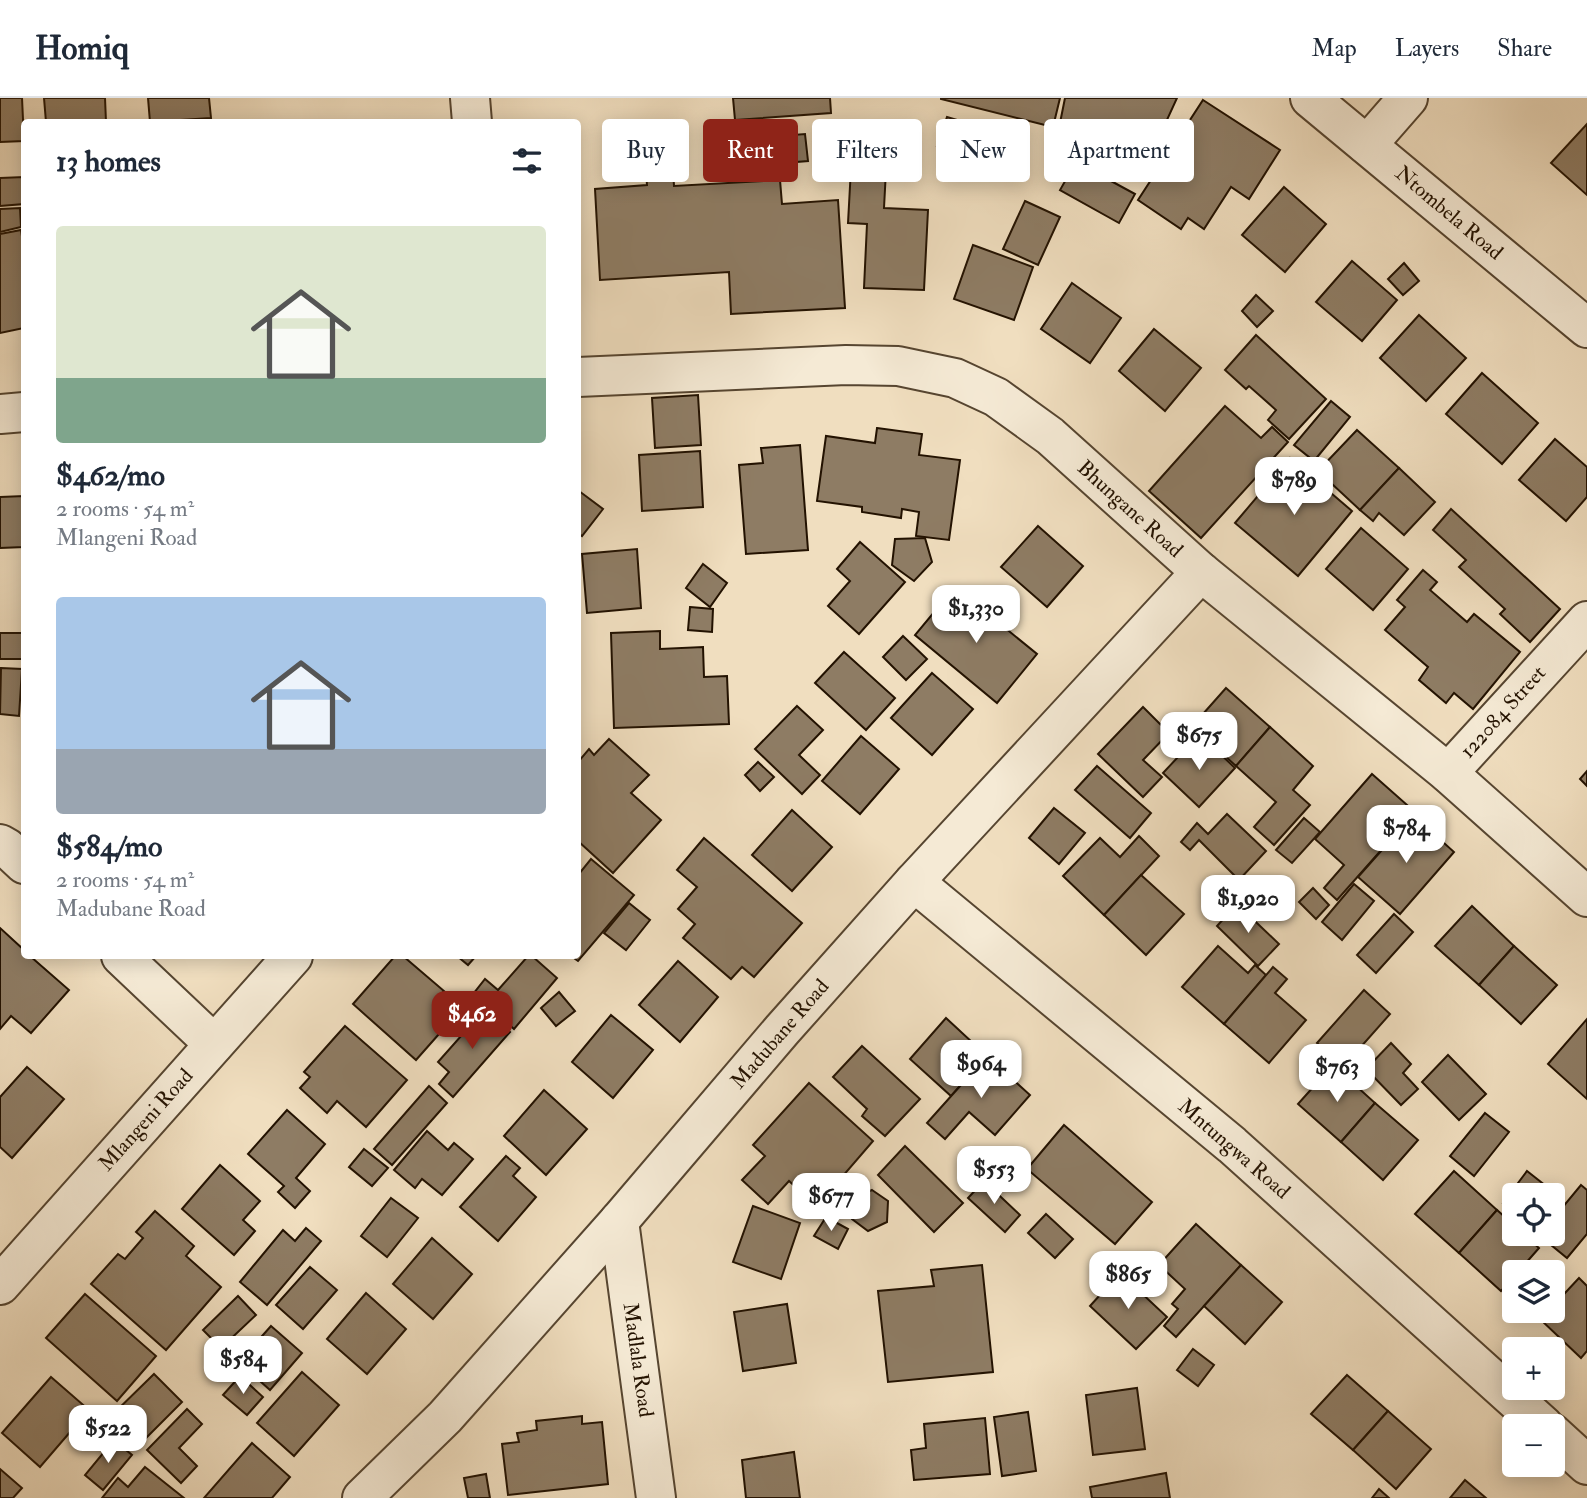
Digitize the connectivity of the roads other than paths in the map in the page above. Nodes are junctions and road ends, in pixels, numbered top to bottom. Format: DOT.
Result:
graph roads {
  1 [pos="470,98"];
  2 [pos="1310,98"];
  3 [pos="1408,98"];
  4 [pos="472,119"];
  5 [pos="1367,145"];
  6 [pos="1587,328"];
  7 [pos="581,377"];
  8 [pos="21,412"];
  9 [pos="0,414"];
  10 [pos="1201,572"];
  11 [pos="1587,621"];
  12 [pos="1448,773"];
  13 [pos="0,844"];
  14 [pos="21,861"];
  15 [pos="914,882"];
  16 [pos="1587,897"];
  17 [pos="124,959"];
  18 [pos="290,959"];
  19 [pos="214,1044"];
  20 [pos="619,1221"];
  21 [pos="0,1285"];
  22 [pos="1531,1414"];
  23 [pos="1565,1445"];
  24 [pos="1587,1465"];
  25 [pos="362,1498"];
  26 [pos="656,1498"];
  1 -- 4 [label="street"];
  2 -- 5 [label="street, Ntombela Road"];
  3 -- 5 [label="street"];
  5 -- 6 [label="street, Ntombela Road"];
  7 -- 10 [label="street, Bhungane Road"];
  8 -- 9 [label="street"];
  10 -- 12 [label="street, Bhungane Road"];
  10 -- 15 [label="street, Madubane Road"];
  11 -- 12 [label="street, 122084 Street"];
  12 -- 16 [label="street, Bhungane Road"];
  13 -- 14 [label="street"];
  15 -- 20 [label="street, Madubane Road"];
  15 -- 22 [label="street, Mntungwa Road"];
  17 -- 19 [label="street"];
  18 -- 19 [label="street, Mlangeni Road"];
  19 -- 21 [label="street, Mlangeni Road"];
  20 -- 25 [label="street, Madubane Road"];
  20 -- 26 [label="street, Madlala Road"];
  23 -- 24 [label="street"];
}
